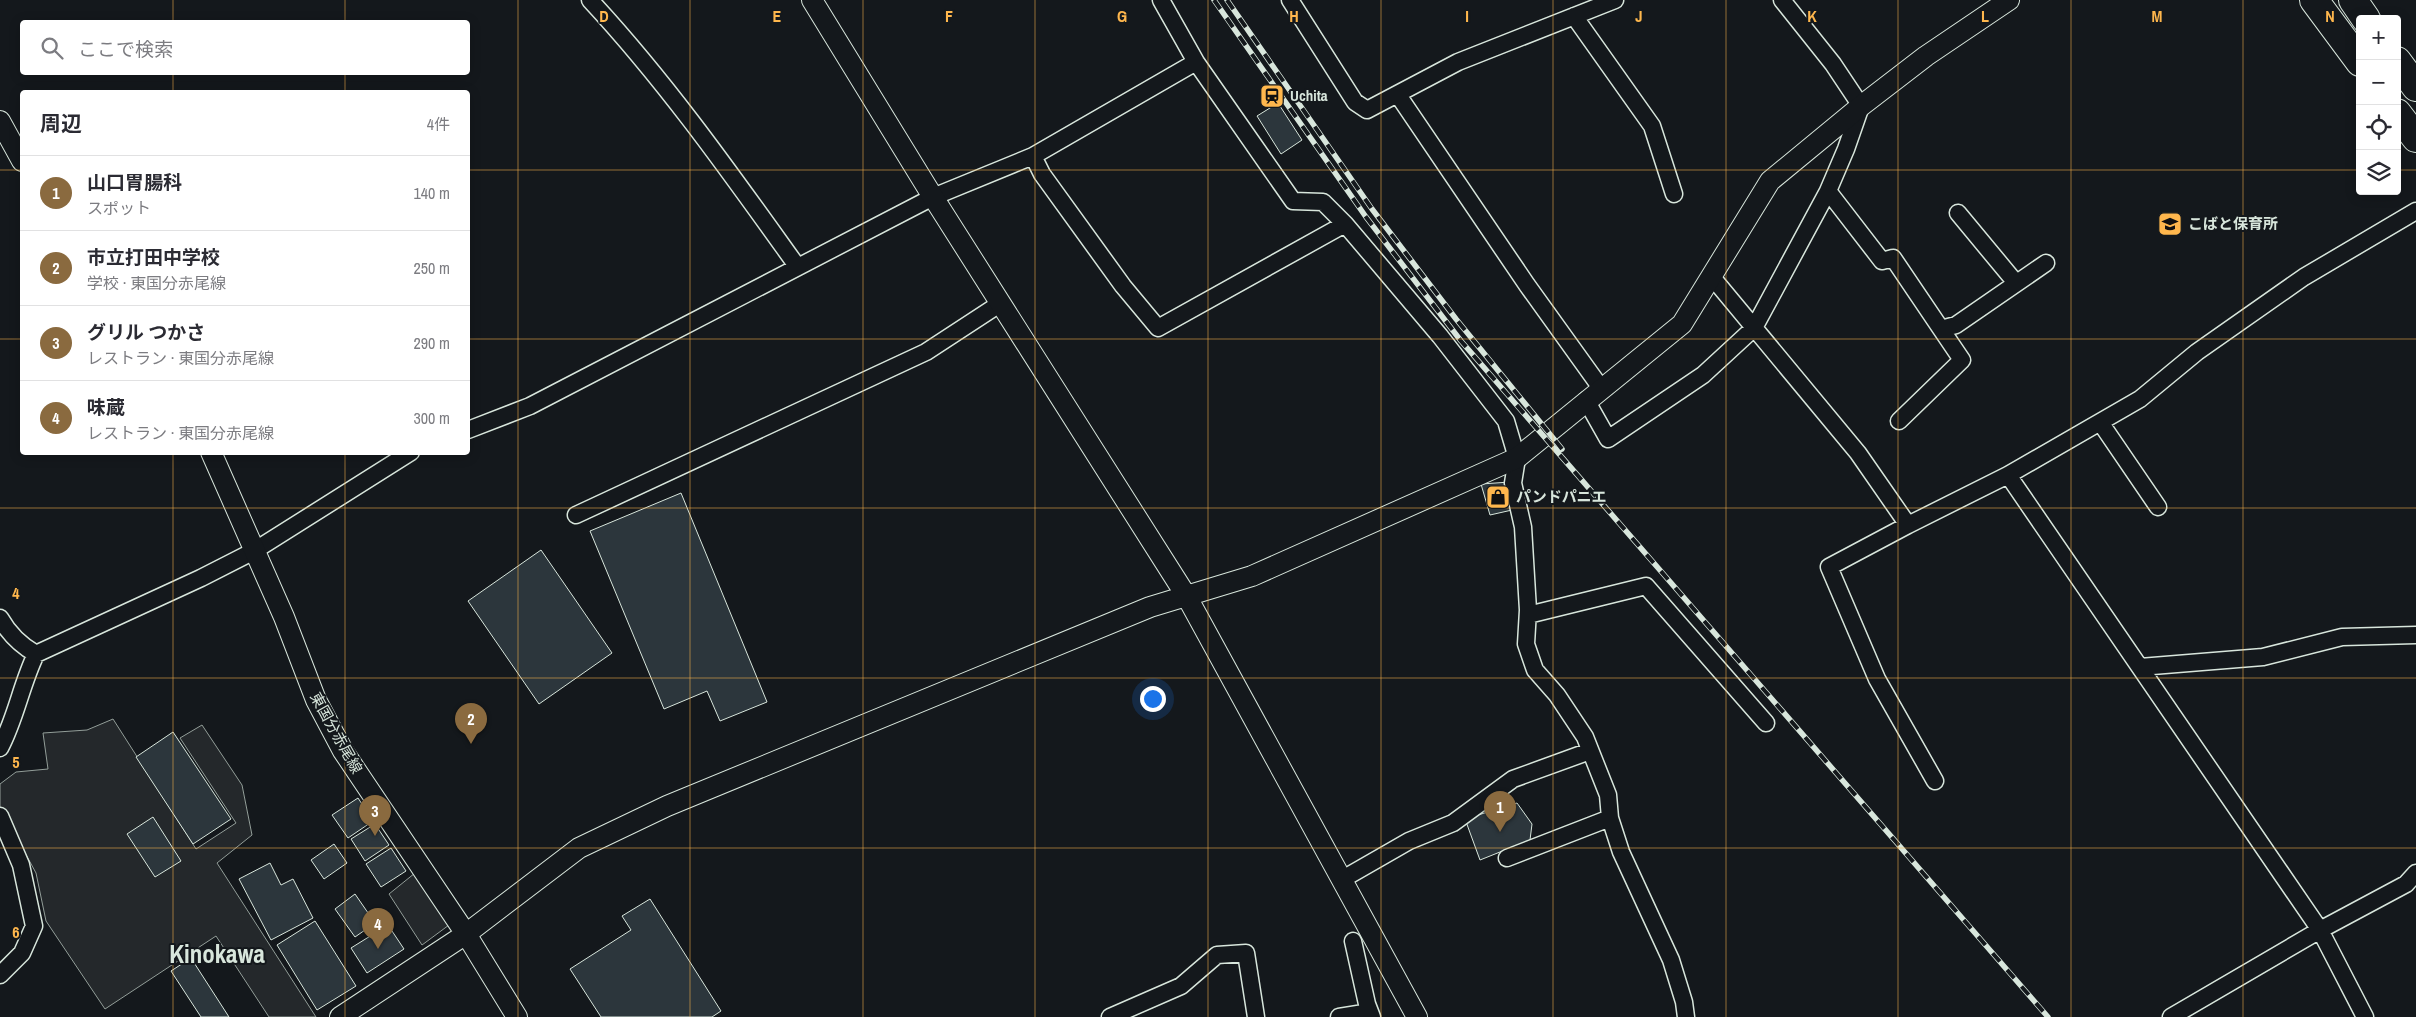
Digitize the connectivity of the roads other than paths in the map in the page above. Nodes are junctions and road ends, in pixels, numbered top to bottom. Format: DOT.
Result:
graph roads {
  1 [pos="590,0"];
  2 [pos="812,0"];
  3 [pos="1161,0"];
  4 [pos="1290,0"];
  5 [pos="1615,0"];
  6 [pos="1782,0"];
  7 [pos="2009,0"];
  8 [pos="2314,0"];
  9 [pos="2353,0"];
  10 [pos="1589,4"];
  11 [pos="2363,15"];
  12 [pos="1574,16"];
  13 [pos="2359,60"];
  14 [pos="1196,62"];
  15 [pos="2401,66"];
  16 [pos="2416,87"];
  17 [pos="1398,95"];
  18 [pos="1860,106"];
  19 [pos="2401,118"];
  20 [pos="0,121"];
  21 [pos="2416,138"];
  22 [pos="1033,156"];
  23 [pos="20,157"];
  24 [pos="1828,191"];
  25 [pos="1674,194"];
  26 [pos="933,197"];
  27 [pos="2416,211"];
  28 [pos="1958,213"];
  29 [pos="1345,224"];
  30 [pos="2046,263"];
  31 [pos="797,266"];
  32 [pos="1712,277"];
  33 [pos="2016,284"];
  34 [pos="1001,303"];
  35 [pos="1754,328"];
  36 [pos="1941,329"];
  37 [pos="1594,394"];
  38 [pos="1899,421"];
  39 [pos="2100,422"];
  40 [pos="470,429"];
  41 [pos="212,455"];
  42 [pos="406,455"];
  43 [pos="1517,458"];
  44 [pos="2008,475"];
  45 [pos="2158,507"];
  46 [pos="576,514"];
  47 [pos="1908,525"];
  48 [pos="254,551"];
  49 [pos="1187,598"];
  50 [pos="1528,615"];
  51 [pos="0,618"];
  52 [pos="2416,634"];
  53 [pos="36,654"];
  54 [pos="2140,667"];
  55 [pos="1766,723"];
  56 [pos="0,748"];
  57 [pos="1590,751"];
  58 [pos="1935,781"];
  59 [pos="0,816"];
  60 [pos="1610,818"];
  61 [pos="1507,858"];
  62 [pos="2416,873"];
  63 [pos="1341,880"];
  64 [pos="2320,930"];
  65 [pos="466,934"];
  66 [pos="1353,941"];
  67 [pos="0,975"];
  68 [pos="1371,1015"];
  69 [pos="340,1017"];
  70 [pos="517,1017"];
  71 [pos="1110,1017"];
  72 [pos="1256,1017"];
  73 [pos="1339,1017"];
  74 [pos="1417,1017"];
  75 [pos="1686,1017"];
  76 [pos="2170,1017"];
  77 [pos="2365,1017"];
  1 -- 31 [label="street"];
  2 -- 26 [label="street"];
  3 -- 14 [label="street"];
  4 -- 17 [label="street"];
  5 -- 10 [label="street"];
  6 -- 18 [label="street"];
  7 -- 18 [label="street"];
  8 -- 13 [label="highway"];
  9 -- 11 [label="highway"];
  10 -- 12 [label="street"];
  12 -- 17 [label="street"];
  12 -- 25 [label="street"];
  14 -- 22 [label="street"];
  14 -- 29 [label="street"];
  15 -- 16 [label="highway"];
  17 -- 37 [label="street"];
  18 -- 24 [label="street"];
  18 -- 32 [label="street"];
  19 -- 21 [label="highway"];
  20 -- 23 [label="street"];
  22 -- 26 [label="street"];
  22 -- 29 [label="street"];
  24 -- 35 [label="street"];
  24 -- 36 [label="street"];
  26 -- 31 [label="street"];
  26 -- 34 [label="street"];
  27 -- 39 [label="street"];
  28 -- 33 [label="street"];
  29 -- 43 [label="street"];
  30 -- 33 [label="street"];
  31 -- 40 [label="street"];
  32 -- 35 [label="street"];
  32 -- 37 [label="street"];
  33 -- 36 [label="street"];
  34 -- 46 [label="street"];
  34 -- 49 [label="street"];
  35 -- 37 [label="street"];
  35 -- 47 [label="street"];
  36 -- 38 [label="street"];
  37 -- 43 [label="street"];
  39 -- 44 [label="street"];
  39 -- 45 [label="street"];
  41 -- 48 [label="street, 東国分赤尾線"];
  42 -- 48 [label="street"];
  43 -- 49 [label="street"];
  43 -- 50 [label="street"];
  44 -- 47 [label="street"];
  44 -- 54 [label="street"];
  47 -- 58 [label="street"];
  48 -- 53 [label="street"];
  48 -- 65 [label="street, 東国分赤尾線"];
  49 -- 63 [label="street"];
  49 -- 65 [label="street"];
  50 -- 55 [label="street"];
  50 -- 57 [label="street"];
  51 -- 53 [label="street"];
  52 -- 54 [label="street"];
  53 -- 56 [label="street"];
  54 -- 64 [label="street"];
  57 -- 60 [label="street"];
  57 -- 63 [label="street"];
  59 -- 67 [label="street"];
  60 -- 61 [label="street"];
  60 -- 75 [label="street"];
  62 -- 64 [label="street"];
  63 -- 74 [label="street"];
  64 -- 76 [label="street"];
  64 -- 77 [label="street"];
  65 -- 69 [label="street"];
  65 -- 70 [label="street, 東国分赤尾線"];
  66 -- 68 [label="street"];
  68 -- 73 [label="street"];
  71 -- 72 [label="street"];
}
